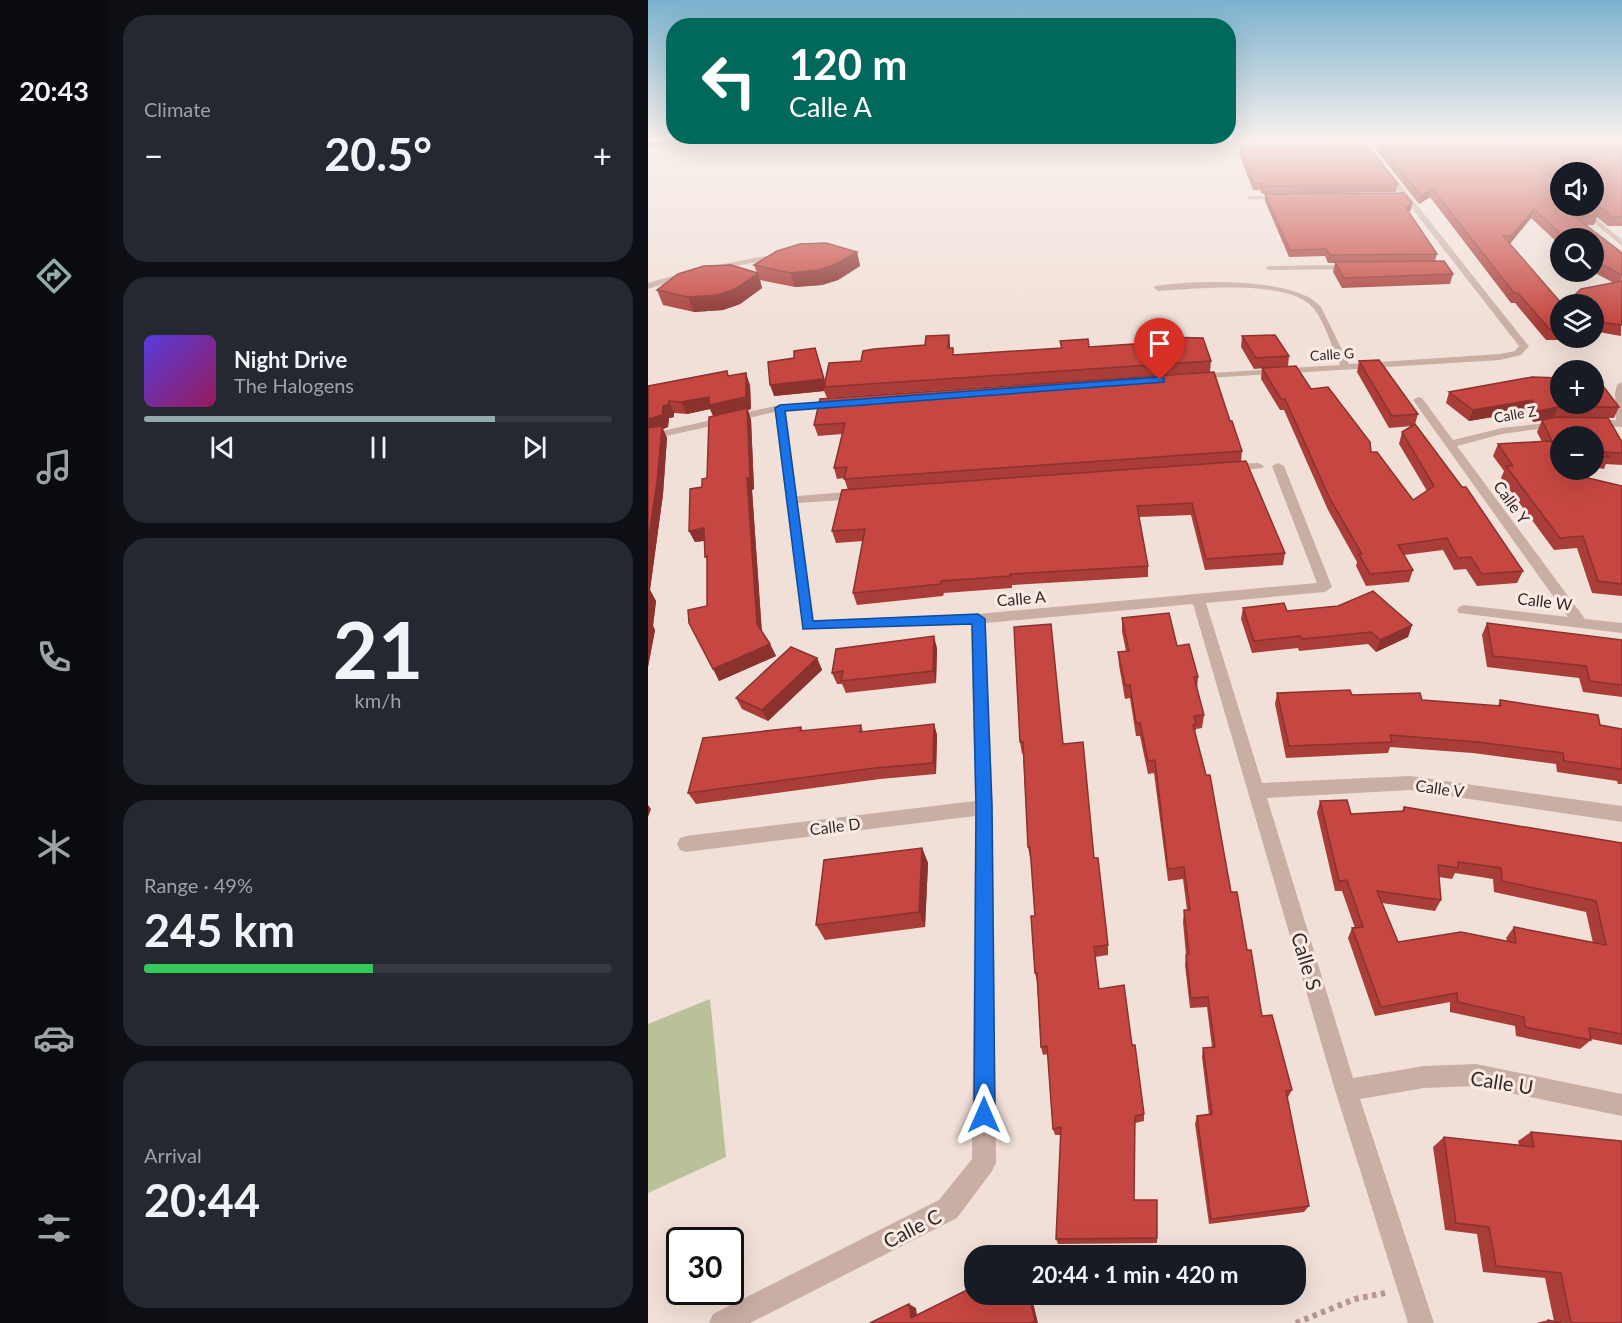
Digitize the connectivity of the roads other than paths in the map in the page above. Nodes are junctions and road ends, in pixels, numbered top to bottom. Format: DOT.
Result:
graph roads {
  1 [pos="1411,202"];
  2 [pos="1589,216"];
  3 [pos="1622,244"];
  4 [pos="776,256"];
  5 [pos="1450,265"];
  6 [pos="1461,265"];
  7 [pos="1359,267"];
  8 [pos="1269,268"];
  9 [pos="648,286"];
  10 [pos="1158,288"];
  11 [pos="1346,366"];
  12 [pos="1180,378"];
  13 [pos="1622,385"];
  14 [pos="1418,400"];
  15 [pos="847,402"];
  16 [pos="780,408"];
  17 [pos="1622,424"];
  18 [pos="648,437"];
  19 [pos="1450,444"];
  20 [pos="1258,466"];
  21 [pos="1278,466"];
  22 [pos="1210,470"];
  23 [pos="875,494"];
  24 [pos="792,500"];
  25 [pos="1198,598"];
  26 [pos="1464,610"];
  27 [pos="978,619"];
  28 [pos="1580,623"];
  29 [pos="1622,628"];
  30 [pos="1257,791"];
  31 [pos="984,807"];
  32 [pos="1622,814"];
  33 [pos="686,844"];
  34 [pos="1346,1090"];
  35 [pos="1622,1105"];
  36 [pos="722,1323"];
  37 [pos="1421,1323"];
  1 -- 6 [label="street"];
  2 -- 3 [label="street"];
  4 -- 9 [label="street"];
  5 -- 6 [label="street"];
  6 -- 11 [label="street, Calle G"];
  7 -- 8 [label="street"];
  10 -- 11 [label="street"];
  11 -- 12 [label="street, Calle G"];
  13 -- 17 [label="street"];
  14 -- 19 [label="street, Calle Y"];
  15 -- 16 [label="street"];
  16 -- 18 [label="street"];
  16 -- 24 [label="street, Calle A"];
  17 -- 19 [label="street, Calle Z"];
  19 -- 28 [label="street, Calle Y"];
  20 -- 22 [label="street"];
  21 -- 25 [label="street, Calle A"];
  23 -- 24 [label="street"];
  24 -- 27 [label="street, Calle A"];
  25 -- 27 [label="street, Calle A"];
  25 -- 30 [label="street, Calle S"];
  26 -- 28 [label="street, Calle W"];
  27 -- 31 [label="street, Calle C"];
  28 -- 29 [label="street, Calle W"];
  30 -- 32 [label="street, Calle V"];
  30 -- 34 [label="street, Calle S"];
  31 -- 33 [label="street, Calle D"];
  31 -- 36 [label="street, Calle C"];
  34 -- 35 [label="street, Calle U"];
  34 -- 37 [label="street, Calle S"];
}
